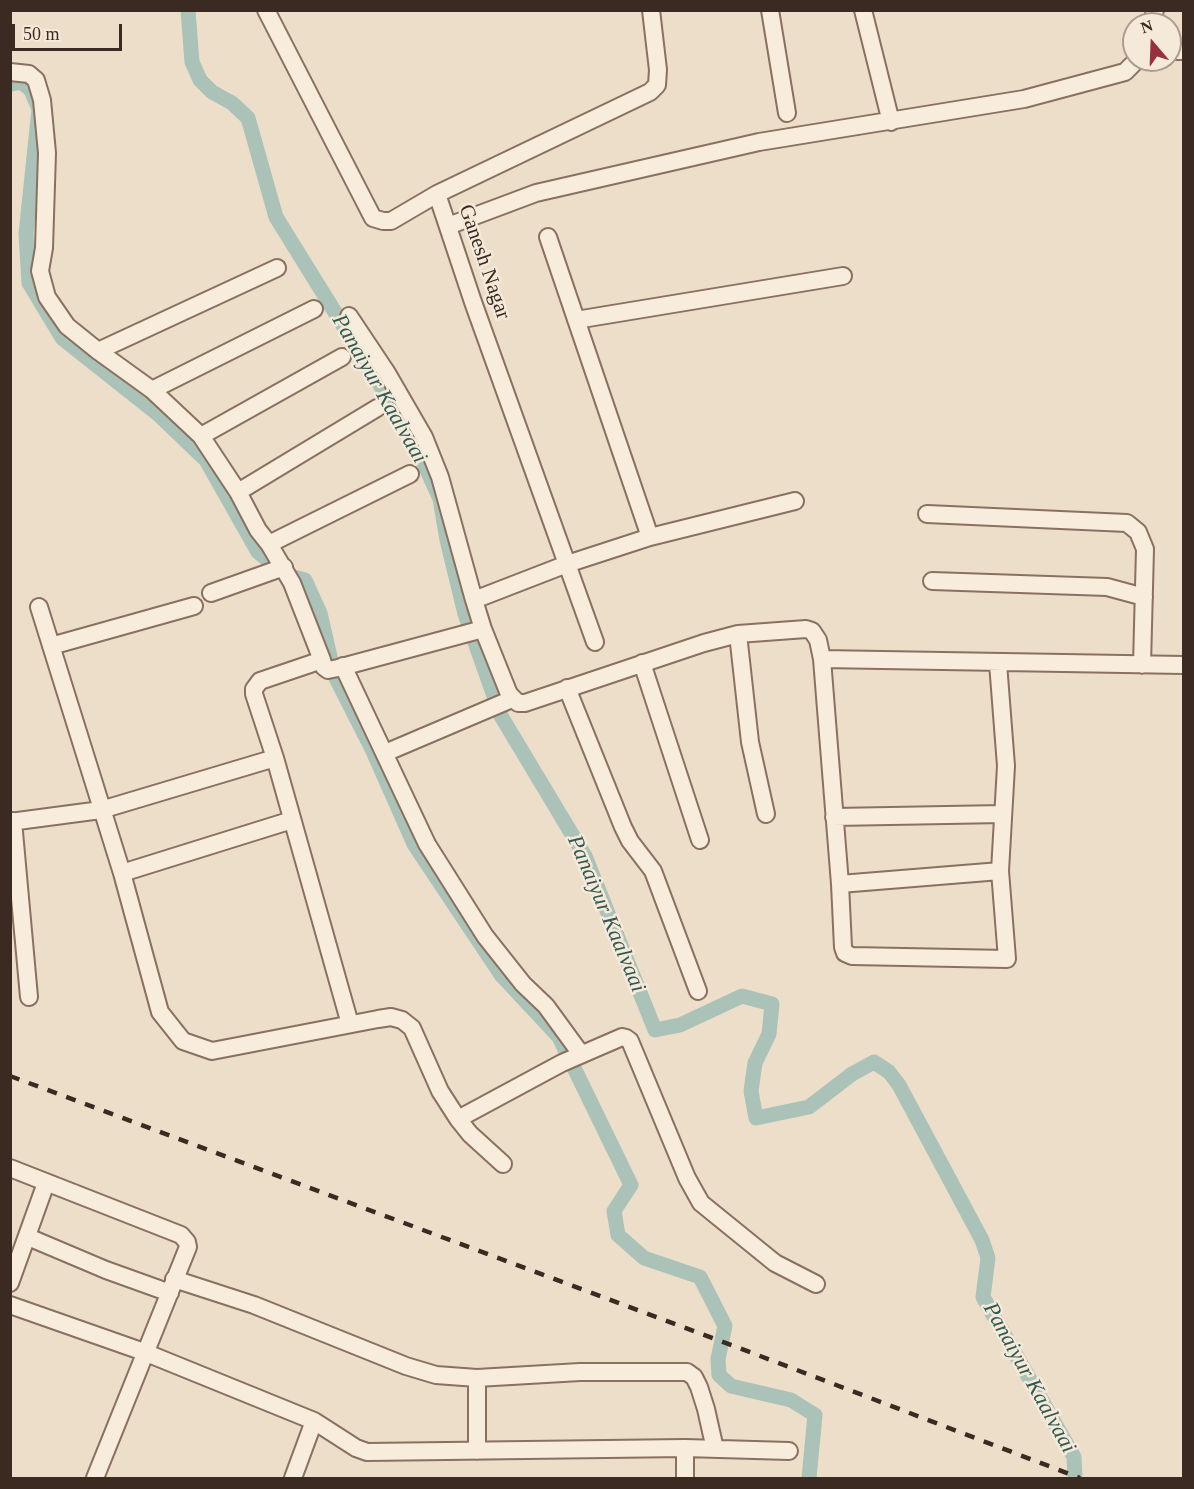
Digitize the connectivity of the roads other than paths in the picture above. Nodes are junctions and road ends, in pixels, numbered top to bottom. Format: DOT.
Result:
graph roads {
  1 [pos="266,10"];
  2 [pos="651,10"];
  3 [pos="770,10"];
  4 [pos="863,10"];
  5 [pos="10,72"];
  6 [pos="1125,72"];
  7 [pos="787,113"];
  8 [pos="891,122"];
  9 [pos="437,194"];
  10 [pos="447,226"];
  11 [pos="548,237"];
  12 [pos="277,268"];
  13 [pos="843,276"];
  14 [pos="314,309"];
  15 [pos="349,316"];
  16 [pos="576,320"];
  17 [pos="98,351"];
  18 [pos="342,357"];
  19 [pos="152,390"];
  20 [pos="377,408"];
  21 [pos="201,436"];
  22 [pos="410,474"];
  23 [pos="238,492"];
  24 [pos="795,501"];
  25 [pos="927,514"];
  26 [pos="650,537"];
  27 [pos="269,544"];
  28 [pos="567,564"];
  29 [pos="288,574"];
  30 [pos="932,581"];
  31 [pos="211,593"];
  32 [pos="1144,597"];
  33 [pos="474,600"];
  34 [pos="194,606"];
  35 [pos="39,607"];
  36 [pos="473,631"];
  37 [pos="738,634"];
  38 [pos="595,642"];
  39 [pos="51,646"];
  40 [pos="822,659"];
  41 [pos="642,663"];
  42 [pos="998,663"];
  43 [pos="1142,664"];
  44 [pos="1184,665"];
  45 [pos="333,666"];
  46 [pos="567,688"];
  47 [pos="508,701"];
  48 [pos="385,753"];
  49 [pos="275,758"];
  50 [pos="101,810"];
  51 [pos="766,814"];
  52 [pos="1003,814"];
  53 [pos="834,817"];
  54 [pos="292,820"];
  55 [pos="12,822"];
  56 [pos="700,840"];
  57 [pos="1000,871"];
  58 [pos="122,873"];
  59 [pos="840,884"];
  60 [pos="698,991"];
  61 [pos="29,997"];
  62 [pos="350,1024"];
  63 [pos="579,1055"];
  64 [pos="458,1119"];
  65 [pos="503,1164"];
  66 [pos="10,1168"];
  67 [pos="46,1183"];
  68 [pos="28,1237"];
  69 [pos="10,1283"];
  70 [pos="816,1284"];
  71 [pos="172,1286"];
  72 [pos="10,1305"];
  73 [pos="144,1352"];
  74 [pos="477,1378"];
  75 [pos="314,1421"];
  76 [pos="685,1448"];
  77 [pos="715,1449"];
  78 [pos="477,1450"];
  79 [pos="789,1451"];
  80 [pos="95,1479"];
  81 [pos="293,1479"];
  82 [pos="685,1479"];
  1 -- 9 [label="street, Ganesh Nagar"];
  2 -- 9 [label="street"];
  3 -- 7 [label="street"];
  4 -- 8 [label="street"];
  5 -- 17 [label="street"];
  6 -- 8 [label="street"];
  8 -- 10 [label="street"];
  9 -- 10 [label="street, Ganesh Nagar"];
  10 -- 28 [label="street, Ganesh Nagar"];
  11 -- 16 [label="street"];
  12 -- 17 [label="street"];
  13 -- 16 [label="street"];
  14 -- 19 [label="street"];
  15 -- 33 [label="street"];
  16 -- 26 [label="street"];
  17 -- 19 [label="street"];
  18 -- 21 [label="street"];
  19 -- 21 [label="street"];
  20 -- 23 [label="street"];
  21 -- 23 [label="street"];
  22 -- 27 [label="street"];
  23 -- 27 [label="street"];
  24 -- 26 [label="street"];
  25 -- 32 [label="street"];
  26 -- 28 [label="street"];
  27 -- 29 [label="street"];
  28 -- 33 [label="street"];
  28 -- 38 [label="street, Ganesh Nagar"];
  29 -- 31 [label="street"];
  29 -- 45 [label="street"];
  30 -- 32 [label="street"];
  32 -- 43 [label="street"];
  33 -- 36 [label="street"];
  34 -- 39 [label="street"];
  35 -- 39 [label="street"];
  36 -- 45 [label="street"];
  36 -- 47 [label="street"];
  37 -- 40 [label="street"];
  37 -- 41 [label="street"];
  37 -- 51 [label="street"];
  39 -- 50 [label="street"];
  40 -- 42 [label="street"];
  40 -- 53 [label="street"];
  41 -- 46 [label="street"];
  41 -- 56 [label="street"];
  42 -- 43 [label="street"];
  42 -- 52 [label="street"];
  43 -- 44 [label="street"];
  45 -- 48 [label="street"];
  45 -- 49 [label="street"];
  46 -- 47 [label="street"];
  46 -- 60 [label="street"];
  47 -- 48 [label="street"];
  48 -- 63 [label="street"];
  49 -- 50 [label="street"];
  49 -- 54 [label="street"];
  50 -- 55 [label="street"];
  50 -- 58 [label="street"];
  52 -- 53 [label="street"];
  52 -- 57 [label="street"];
  53 -- 59 [label="street"];
  54 -- 58 [label="street"];
  54 -- 62 [label="street"];
  55 -- 61 [label="street"];
  57 -- 59 [label="street"];
  57 -- 59 [label="street"];
  58 -- 62 [label="street"];
  62 -- 64 [label="street"];
  63 -- 64 [label="street"];
  63 -- 70 [label="street"];
  64 -- 65 [label="street"];
  66 -- 67 [label="street"];
  67 -- 68 [label="street"];
  67 -- 71 [label="street"];
  68 -- 69 [label="street"];
  68 -- 71 [label="street"];
  71 -- 73 [label="street"];
  71 -- 74 [label="street"];
  72 -- 73 [label="street"];
  73 -- 75 [label="street"];
  73 -- 80 [label="street"];
  74 -- 77 [label="street"];
  74 -- 78 [label="street"];
  75 -- 78 [label="street"];
  75 -- 81 [label="street"];
  76 -- 77 [label="street"];
  76 -- 78 [label="street"];
  76 -- 82 [label="street"];
  77 -- 79 [label="street"];
}
